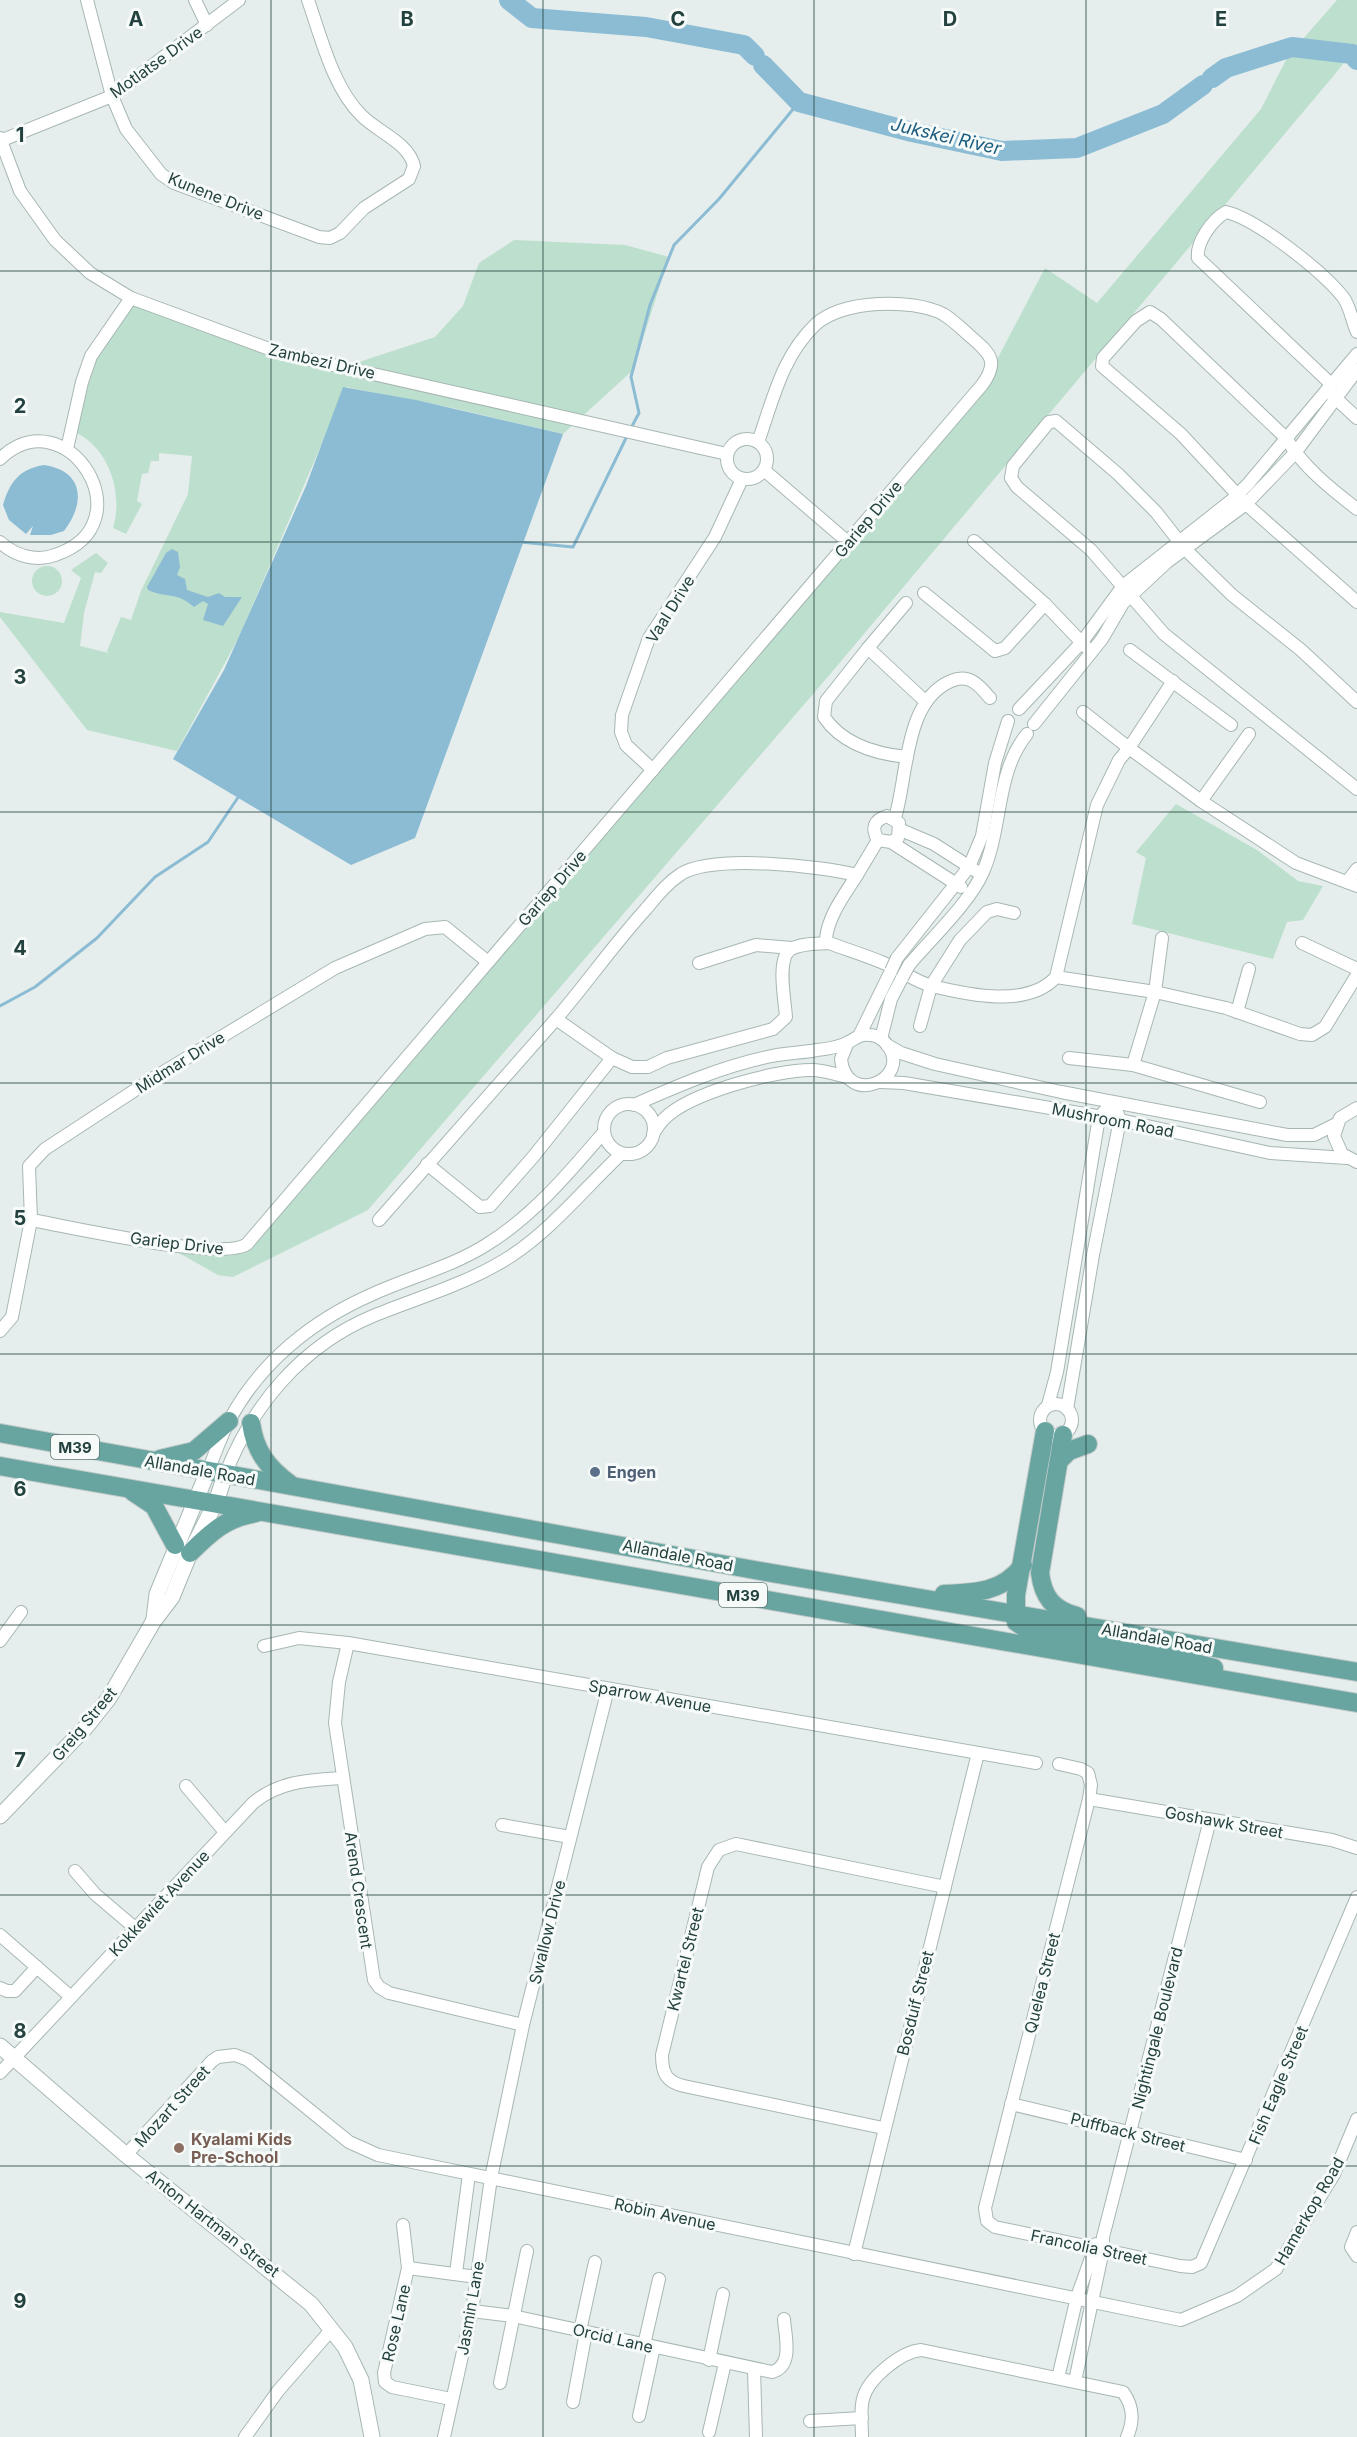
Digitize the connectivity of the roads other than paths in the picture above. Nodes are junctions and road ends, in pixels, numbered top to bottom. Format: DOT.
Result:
graph roads {
  1 [pos="87,0"];
  2 [pos="195,0"];
  3 [pos="239,0"];
  4 [pos="308,0"];
  5 [pos="207,25"];
  6 [pos="112,96"];
  7 [pos="0,140"];
  8 [pos="130,298"];
  9 [pos="1357,332"];
  10 [pos="1357,354"];
  11 [pos="1357,370"];
  12 [pos="1328,386"];
  13 [pos="1335,399"];
  14 [pos="1357,418"];
  15 [pos="1286,438"];
  16 [pos="758,442"];
  17 [pos="67,449"];
  18 [pos="1295,453"];
  19 [pos="727,454"];
  20 [pos="0,459"];
  21 [pos="764,470"];
  22 [pos="742,479"];
  23 [pos="1242,499"];
  24 [pos="1357,509"];
  25 [pos="0,542"];
  26 [pos="974,542"];
  27 [pos="849,543"];
  28 [pos="1182,545"];
  29 [pos="1127,590"];
  30 [pos="924,593"];
  31 [pos="1357,602"];
  32 [pos="906,603"];
  33 [pos="1044,604"];
  34 [pos="1087,647"];
  35 [pos="868,648"];
  36 [pos="1130,650"];
  37 [pos="1173,681"];
  38 [pos="990,698"];
  39 [pos="926,702"];
  40 [pos="1357,702"];
  41 [pos="1019,709"];
  42 [pos="1083,712"];
  43 [pos="1008,721"];
  44 [pos="1231,725"];
  45 [pos="1031,729"];
  46 [pos="1249,734"];
  47 [pos="1129,748"];
  48 [pos="907,757"];
  49 [pos="653,770"];
  50 [pos="1357,789"];
  51 [pos="1202,801"];
  52 [pos="898,824"];
  53 [pos="878,840"];
  54 [pos="891,842"];
  55 [pos="969,867"];
  56 [pos="1357,869"];
  57 [pos="982,874"];
  58 [pos="858,875"];
  59 [pos="957,883"];
  60 [pos="1352,884"];
  61 [pos="969,893"];
  62 [pos="1014,913"];
  63 [pos="1162,938"];
  64 [pos="1302,943"];
  65 [pos="829,944"];
  66 [pos="792,948"];
  67 [pos="488,962"];
  68 [pos="699,963"];
  69 [pos="1249,969"];
  70 [pos="896,974"];
  71 [pos="1357,975"];
  72 [pos="1056,977"];
  73 [pos="931,986"];
  74 [pos="1155,992"];
  75 [pos="1237,1012"];
  76 [pos="556,1019"];
  77 [pos="920,1026"];
  78 [pos="854,1039"];
  79 [pos="884,1042"];
  80 [pos="612,1058"];
  81 [pos="1069,1059"];
  82 [pos="1133,1065"];
  83 [pos="847,1077"];
  84 [pos="880,1082"];
  85 [pos="1113,1102"];
  86 [pos="1260,1102"];
  87 [pos="634,1105"];
  88 [pos="1357,1108"];
  89 [pos="1099,1117"];
  90 [pos="1120,1120"];
  91 [pos="1336,1124"];
  92 [pos="604,1132"];
  93 [pos="653,1134"];
  94 [pos="631,1154"];
  95 [pos="1352,1160"];
  96 [pos="427,1164"];
  97 [pos="32,1220"];
  98 [pos="380,1220"];
  99 [pos="0,1331"];
  100 [pos="1048,1405"];
  101 [pos="1067,1409"];
  102 [pos="229,1421"];
  103 [pos="251,1423"];
  104 [pos="0,1433"];
  105 [pos="1054,1433"];
  106 [pos="1088,1444"];
  107 [pos="149,1461"];
  108 [pos="1059,1461"];
  109 [pos="0,1466"];
  110 [pos="217,1473"];
  111 [pos="294,1486"];
  112 [pos="128,1489"];
  113 [pos="196,1498"];
  114 [pos="216,1502"];
  115 [pos="270,1511"];
  116 [pos="183,1549"];
  117 [pos="1023,1564"];
  118 [pos="901,1594"];
  119 [pos="21,1612"];
  120 [pos="1014,1613"];
  121 [pos="2,1634"];
  122 [pos="1145,1635"];
  123 [pos="348,1642"];
  124 [pos="264,1646"];
  125 [pos="1357,1672"];
  126 [pos="608,1689"];
  127 [pos="1275,1689"];
  128 [pos="1357,1703"];
  129 [pos="978,1754"];
  130 [pos="1036,1763"];
  131 [pos="1059,1764"];
  132 [pos="342,1778"];
  133 [pos="186,1786"];
  134 [pos="1089,1799"];
  135 [pos="0,1816"];
  136 [pos="1210,1820"];
  137 [pos="502,1825"];
  138 [pos="225,1833"];
  139 [pos="570,1837"];
  140 [pos="1357,1848"];
  141 [pos="75,1870"];
  142 [pos="945,1887"];
  143 [pos="1357,1897"];
  144 [pos="135,1928"];
  145 [pos="0,1935"];
  146 [pos="37,1967"];
  147 [pos="0,1988"];
  148 [pos="71,1997"];
  149 [pos="523,2025"];
  150 [pos="0,2046"];
  151 [pos="218,2057"];
  152 [pos="15,2058"];
  153 [pos="0,2073"];
  154 [pos="1011,2104"];
  155 [pos="1357,2119"];
  156 [pos="883,2128"];
  157 [pos="1131,2132"];
  158 [pos="126,2155"];
  159 [pos="1246,2160"];
  160 [pos="469,2174"];
  161 [pos="492,2178"];
  162 [pos="987,2221"];
  163 [pos="403,2225"];
  164 [pos="1357,2232"];
  165 [pos="1098,2249"];
  166 [pos="527,2251"];
  167 [pos="854,2254"];
  168 [pos="1357,2256"];
  169 [pos="595,2262"];
  170 [pos="1192,2267"];
  171 [pos="408,2268"];
  172 [pos="456,2273"];
  173 [pos="477,2277"];
  174 [pos="659,2279"];
  175 [pos="723,2294"];
  176 [pos="1077,2297"];
  177 [pos="1091,2301"];
  178 [pos="472,2311"];
  179 [pos="513,2316"];
  180 [pos="784,2319"];
  181 [pos="1181,2320"];
  182 [pos="331,2330"];
  183 [pos="583,2332"];
  184 [pos="649,2346"];
  185 [pos="710,2360"];
  186 [pos="725,2363"];
  187 [pos="754,2369"];
  188 [pos="1058,2378"];
  189 [pos="1075,2381"];
  190 [pos="500,2383"];
  191 [pos="451,2399"];
  192 [pos="573,2402"];
  193 [pos="639,2416"];
  194 [pos="862,2418"];
  195 [pos="810,2421"];
  196 [pos="709,2432"];
  197 [pos="245,2437"];
  198 [pos="372,2437"];
  199 [pos="444,2437"];
  200 [pos="756,2437"];
  201 [pos="862,2437"];
  202 [pos="1127,2437"];
  1 -- 6 [label="street, Kunene Drive"];
  2 -- 5 [label="street"];
  3 -- 5 [label="street, Motlatse Drive"];
  4 -- 6 [label="street, Kunene Drive"];
  5 -- 6 [label="street, Motlatse Drive"];
  6 -- 7 [label="street, Motlatse Drive"];
  7 -- 8 [label="street, Zambezi Drive"];
  8 -- 17 [label="street"];
  8 -- 19 [label="street, Zambezi Drive"];
  9 -- 12 [label="street"];
  10 -- 12 [label="street"];
  11 -- 13 [label="street"];
  12 -- 13 [label="street"];
  12 -- 15 [label="street"];
  13 -- 14 [label="street"];
  13 -- 18 [label="street"];
  15 -- 18 [label="street"];
  15 -- 23 [label="street"];
  15 -- 23 [label="street"];
  16 -- 19 [label="street"];
  16 -- 21 [label="street"];
  16 -- 27 [label="street, Gariep Drive"];
  17 -- 20 [label="street"];
  17 -- 25 [label="street"];
  18 -- 23 [label="street"];
  18 -- 24 [label="street"];
  19 -- 22 [label="street"];
  21 -- 22 [label="street"];
  21 -- 27 [label="street"];
  22 -- 49 [label="street, Vaal Drive"];
  23 -- 28 [label="street"];
  23 -- 31 [label="street"];
  26 -- 33 [label="street"];
  27 -- 49 [label="street, Gariep Drive"];
  28 -- 29 [label="street"];
  28 -- 29 [label="street"];
  28 -- 40 [label="street"];
  29 -- 34 [label="street"];
  29 -- 50 [label="street"];
  30 -- 33 [label="street"];
  32 -- 35 [label="street"];
  33 -- 34 [label="street"];
  34 -- 41 [label="street"];
  34 -- 45 [label="street"];
  35 -- 39 [label="street"];
  35 -- 48 [label="street"];
  36 -- 37 [label="street"];
  37 -- 44 [label="street"];
  37 -- 47 [label="street"];
  38 -- 39 [label="street"];
  39 -- 48 [label="street"];
  41 -- 43 [label="street"];
  41 -- 45 [label="street"];
  42 -- 47 [label="street"];
  43 -- 45 [label="street"];
  43 -- 55 [label="street"];
  45 -- 57 [label="street"];
  46 -- 51 [label="street"];
  47 -- 51 [label="street"];
  47 -- 72 [label="street"];
  48 -- 52 [label="street"];
  49 -- 67 [label="street, Gariep Drive"];
  51 -- 60 [label="street"];
  52 -- 53 [label="street"];
  52 -- 54 [label="street"];
  52 -- 55 [label="street"];
  53 -- 54 [label="street"];
  53 -- 58 [label="street"];
  54 -- 59 [label="street"];
  55 -- 57 [label="street"];
  55 -- 59 [label="street"];
  56 -- 60 [label="street"];
  57 -- 61 [label="street"];
  58 -- 65 [label="street"];
  58 -- 76 [label="street"];
  59 -- 61 [label="street"];
  59 -- 70 [label="street, bridge"];
  61 -- 70 [label="street, bridge"];
  62 -- 73 [label="street"];
  63 -- 74 [label="street"];
  64 -- 71 [label="street"];
  65 -- 66 [label="street"];
  65 -- 73 [label="street"];
  66 -- 68 [label="street"];
  66 -- 80 [label="street"];
  67 -- 97 [label="street, Gariep Drive"];
  67 -- 97 [label="street, Midmar Drive"];
  69 -- 75 [label="street"];
  70 -- 78 [label="street"];
  70 -- 79 [label="street"];
  71 -- 75 [label="street"];
  72 -- 73 [label="street"];
  72 -- 74 [label="street"];
  73 -- 77 [label="street"];
  74 -- 75 [label="street"];
  74 -- 82 [label="street"];
  76 -- 80 [label="street"];
  76 -- 96 [label="street"];
  78 -- 79 [label="street"];
  78 -- 83 [label="street"];
  78 -- 87 [label="street"];
  79 -- 84 [label="street"];
  79 -- 85 [label="street, Mushroom Road"];
  80 -- 96 [label="street"];
  81 -- 82 [label="street"];
  82 -- 86 [label="street"];
  83 -- 84 [label="street"];
  83 -- 93 [label="street"];
  84 -- 89 [label="street, Mushroom Road"];
  85 -- 89 [label="street"];
  85 -- 90 [label="street"];
  85 -- 91 [label="street, Mushroom Road"];
  87 -- 92 [label="street"];
  87 -- 93 [label="street"];
  88 -- 91 [label="street, Mushroom Road"];
  89 -- 90 [label="street, Mushroom Road"];
  89 -- 100 [label="street"];
  90 -- 95 [label="street, Mushroom Road"];
  90 -- 101 [label="street"];
  91 -- 95 [label="street, Mushroom Road"];
  92 -- 94 [label="street"];
  92 -- 102 [label="street"];
  93 -- 94 [label="street"];
  94 -- 103 [label="street"];
  96 -- 98 [label="street"];
  97 -- 99 [label="street, Midmar Drive"];
  100 -- 101 [label="street"];
  100 -- 105 [label="street"];
  101 -- 105 [label="street"];
  102 -- 107 [label="main road"];
  102 -- 110 [label="street"];
  103 -- 110 [label="street"];
  103 -- 111 [label="main road"];
  104 -- 107 [label="main road, Allandale Road / M39"];
  105 -- 108 [label="main road"];
  105 -- 117 [label="main road"];
  106 -- 108 [label="main road"];
  107 -- 110 [label="main road, Allandale Road / M39"];
  108 -- 122 [label="main road"];
  109 -- 112 [label="main road, Allandale Road / M39"];
  110 -- 111 [label="main road, Allandale Road / M39"];
  110 -- 113 [label="street, Greig Street"];
  110 -- 114 [label="street, Greig Street"];
  111 -- 118 [label="main road, Allandale Road / M39"];
  112 -- 113 [label="main road, Allandale Road / M39"];
  112 -- 116 [label="main road"];
  113 -- 114 [label="main road, Allandale Road / M39"];
  113 -- 116 [label="street, Greig Street"];
  114 -- 115 [label="main road, Allandale Road / M39"];
  114 -- 116 [label="street, Greig Street"];
  115 -- 116 [label="main road"];
  115 -- 127 [label="main road, Allandale Road / M39"];
  116 -- 135 [label="street, Greig Street"];
  117 -- 118 [label="main road"];
  117 -- 120 [label="main road"];
  118 -- 120 [label="main road, Allandale Road / M39"];
  119 -- 121 [label="street"];
  120 -- 122 [label="main road, Allandale Road / M39"];
  120 -- 127 [label="main road"];
  122 -- 125 [label="main road, Allandale Road / M39"];
  123 -- 124 [label="street, Sparrow Avenue"];
  123 -- 126 [label="street, Sparrow Avenue"];
  123 -- 132 [label="street, Arend Crescent"];
  126 -- 129 [label="street, Sparrow Avenue"];
  126 -- 139 [label="street, Swallow Drive"];
  127 -- 128 [label="main road, Allandale Road / M39"];
  129 -- 130 [label="street, Sparrow Avenue"];
  129 -- 142 [label="street, Bosduif Street"];
  131 -- 134 [label="street, Quelea Street"];
  132 -- 138 [label="street, Kokkewiet Avenue"];
  132 -- 149 [label="street, Arend Crescent"];
  133 -- 138 [label="street"];
  134 -- 136 [label="street, Goshawk Street"];
  134 -- 154 [label="street, Quelea Street"];
  136 -- 140 [label="street, Goshawk Street"];
  136 -- 157 [label="street, Nightingale Boulevard"];
  137 -- 139 [label="street"];
  138 -- 144 [label="street, Kokkewiet Avenue"];
  139 -- 149 [label="street, Swallow Drive"];
  141 -- 144 [label="street"];
  142 -- 156 [label="street, Bosduif Street"];
  142 -- 156 [label="street, Kwartel Street"];
  143 -- 159 [label="street, Fish Eagle Street"];
  144 -- 148 [label="street, Kokkewiet Avenue"];
  145 -- 146 [label="street"];
  146 -- 147 [label="street"];
  146 -- 148 [label="street"];
  148 -- 152 [label="street, Kokkewiet Avenue"];
  149 -- 161 [label="street, Swallow Drive"];
  150 -- 152 [label="street, Anton Hartman Street"];
  151 -- 158 [label="street, Mozart Street"];
  151 -- 160 [label="street, Robin Avenue"];
  152 -- 153 [label="street, Kokkewiet Avenue"];
  152 -- 158 [label="street, Anton Hartman Street"];
  154 -- 157 [label="street, Puffback Street"];
  154 -- 162 [label="street, Quelea Street"];
  155 -- 181 [label="street, Hamerkop Road"];
  156 -- 167 [label="street, Bosduif Street"];
  157 -- 159 [label="street, Puffback Street"];
  157 -- 165 [label="street, Nightingale Boulevard"];
  158 -- 182 [label="street, Anton Hartman Street"];
  159 -- 170 [label="street, Fish Eagle Street"];
  160 -- 161 [label="street, Robin Avenue"];
  160 -- 172 [label="street, Jasmin Lane"];
  161 -- 167 [label="street, Robin Avenue"];
  161 -- 173 [label="street, Jasmin Lane"];
  162 -- 165 [label="street, Francolia Street"];
  163 -- 171 [label="street, Rose Lane"];
  164 -- 168 [label="street"];
  165 -- 170 [label="street, Francolia Street"];
  165 -- 176 [label="street, Nightingale Boulevard"];
  165 -- 177 [label="street, Nightingale Boulevard"];
  166 -- 179 [label="street"];
  167 -- 176 [label="street, Robin Avenue"];
  169 -- 183 [label="street"];
  171 -- 172 [label="street, Rose Lane"];
  171 -- 191 [label="street, Rose Lane"];
  172 -- 173 [label="street, Rose Lane"];
  173 -- 178 [label="street, Jasmin Lane"];
  174 -- 184 [label="street"];
  175 -- 185 [label="street"];
  176 -- 177 [label="street, Robin Avenue"];
  176 -- 188 [label="street, Nightingale Boulevard"];
  177 -- 181 [label="street, Robin Avenue"];
  177 -- 189 [label="street, Nightingale Boulevard"];
  178 -- 179 [label="street, Orcid Lane"];
  178 -- 191 [label="street, Jasmin Lane"];
  179 -- 183 [label="street, Orcid Lane"];
  179 -- 190 [label="street"];
  180 -- 187 [label="street, Orcid Lane"];
  182 -- 197 [label="street"];
  182 -- 198 [label="street, Anton Hartman Street"];
  183 -- 184 [label="street, Orcid Lane"];
  183 -- 192 [label="street"];
  184 -- 185 [label="street, Orcid Lane"];
  184 -- 193 [label="street"];
  185 -- 186 [label="street, Orcid Lane"];
  186 -- 187 [label="street, Orcid Lane"];
  186 -- 196 [label="street"];
  187 -- 200 [label="street"];
  188 -- 189 [label="street"];
  188 -- 194 [label="street"];
  189 -- 202 [label="street"];
  191 -- 199 [label="street, Jasmin Lane"];
  194 -- 195 [label="street"];
  194 -- 201 [label="street"];
}
